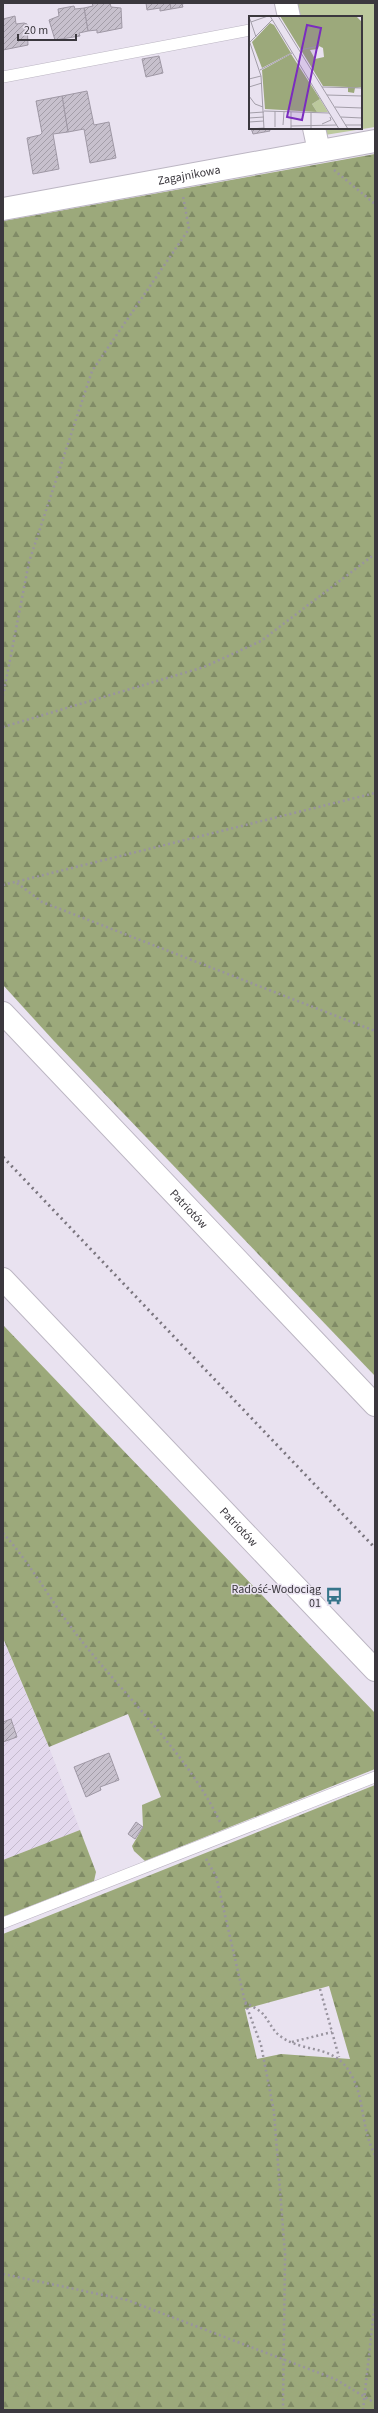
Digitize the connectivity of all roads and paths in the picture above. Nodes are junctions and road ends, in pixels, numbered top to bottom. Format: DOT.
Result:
graph roads {
  1 [pos="286,3"];
  2 [pos="289,16"];
  3 [pos="249,30"];
  4 [pos="3,78"];
  5 [pos="314,129"];
  6 [pos="375,141"];
  7 [pos="319,151"];
  8 [pos="179,176"];
  9 [pos="375,204"];
  10 [pos="3,209"];
  11 [pos="375,554"];
  12 [pos="3,696"];
  13 [pos="3,727"];
  14 [pos="375,792"];
  15 [pos="17,883"];
  16 [pos="3,885"];
  17 [pos="3,1013"];
  18 [pos="375,1031"];
  19 [pos="3,1279"];
  20 [pos="375,1405"];
  21 [pos="3,1533"];
  22 [pos="375,1670"];
  23 [pos="375,1777"];
  24 [pos="226,1835"];
  25 [pos="194,1848"];
  26 [pos="3,1923"];
  27 [pos="320,1989"];
  28 [pos="245,2002"];
  29 [pos="332,2032"];
  30 [pos="292,2043"];
  31 [pos="339,2057"];
  32 [pos="375,2155"];
  33 [pos="3,2274"];
  34 [pos="375,2301"];
  35 [pos="284,2360"];
  36 [pos="364,2395"];
  37 [pos="375,2403"];
  38 [pos="283,2410"];
  39 [pos="364,2410"];
  1 -- 2 [label="main road"];
  3 -- 4 [label="lane"];
  5 -- 7 [label="main road"];
  6 -- 7 [label="main road, Zagajnikowa"];
  7 -- 8 [label="main road, Zagajnikowa"];
  7 -- 9 [label="path"];
  8 -- 10 [label="main road, Zagajnikowa"];
  8 -- 12 [label="path"];
  11 -- 13 [label="path"];
  14 -- 15 [label="path"];
  15 -- 16 [label="path"];
  15 -- 18 [label="path"];
  17 -- 20 [label="main road, Patriotów"];
  19 -- 22 [label="main road, Patriotów"];
  21 -- 24 [label="path"];
  23 -- 24 [label="lane"];
  24 -- 25 [label="lane"];
  25 -- 26 [label="lane"];
  25 -- 28 [label="path"];
  27 -- 29 [label="path"];
  28 -- 30 [label="path"];
  28 -- 35 [label="path"];
  29 -- 30 [label="path"];
  29 -- 31 [label="path"];
  30 -- 31 [label="path"];
  31 -- 32 [label="path"];
  33 -- 35 [label="path"];
  34 -- 36 [label="path"];
  35 -- 36 [label="path"];
  35 -- 38 [label="path"];
  36 -- 37 [label="path"];
  36 -- 39 [label="path"];
}
